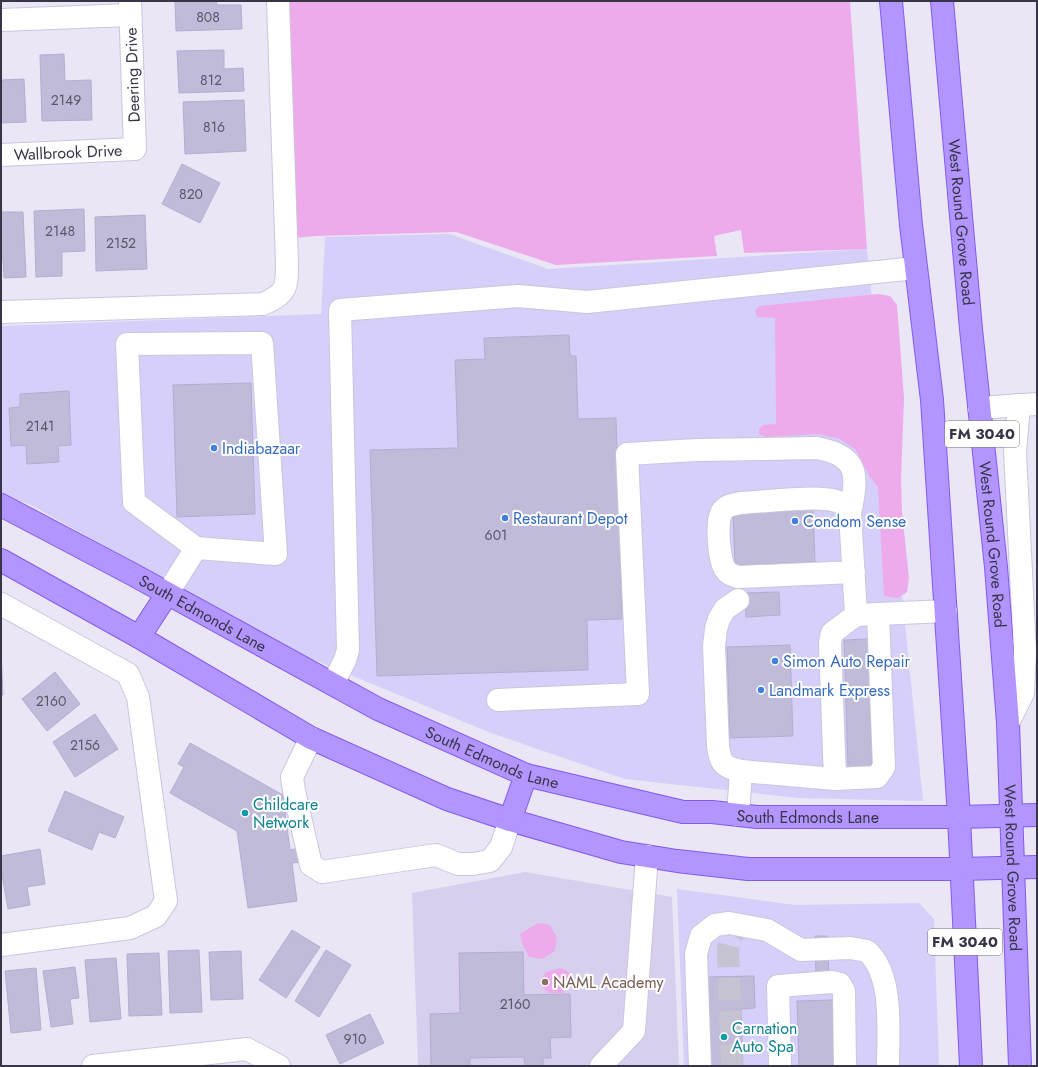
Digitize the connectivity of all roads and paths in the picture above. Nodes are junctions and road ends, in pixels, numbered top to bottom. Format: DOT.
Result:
graph roads {
  1 [pos="278,1"];
  2 [pos="891,1"];
  3 [pos="942,1"];
  4 [pos="130,8"];
  5 [pos="1,20"];
  6 [pos="135,148"];
  7 [pos="1,155"];
  8 [pos="916,268"];
  9 [pos="1,312"];
  10 [pos="1028,404"];
  11 [pos="980,408"];
  12 [pos="1,505"];
  13 [pos="850,512"];
  14 [pos="196,548"];
  15 [pos="1,560"];
  16 [pos="854,572"];
  17 [pos="167,594"];
  18 [pos="738,600"];
  19 [pos="1,604"];
  20 [pos="946,611"];
  21 [pos="878,614"];
  22 [pos="856,615"];
  23 [pos="139,637"];
  24 [pos="333,684"];
  25 [pos="498,700"];
  26 [pos="1008,723"];
  27 [pos="311,738"];
  28 [pos="741,771"];
  29 [pos="526,775"];
  30 [pos="835,779"];
  31 [pos="738,815"];
  32 [pos="1037,815"];
  33 [pos="1010,816"];
  34 [pos="959,818"];
  35 [pos="510,820"];
  36 [pos="647,856"];
  37 [pos="1037,867"];
  38 [pos="1014,868"];
  39 [pos="961,869"];
  40 [pos="1,946"];
  41 [pos="92,1066"];
  42 [pos="279,1066"];
  43 [pos="601,1066"];
  44 [pos="700,1066"];
  45 [pos="780,1066"];
  46 [pos="845,1066"];
  47 [pos="888,1066"];
  48 [pos="971,1066"];
  49 [pos="1020,1066"];
  1 -- 9 [label="street"];
  2 -- 8 [label="main road, FM 3040"];
  3 -- 11 [label="main road, West Round Grove Road / FM 3040"];
  4 -- 5 [label="street"];
  4 -- 6 [label="street, Deering Drive"];
  6 -- 7 [label="street, Wallbrook Drive"];
  8 -- 20 [label="main road, FM 3040"];
  8 -- 24 [label="street"];
  10 -- 11 [label="street"];
  10 -- 26 [label="street"];
  11 -- 26 [label="main road, West Round Grove Road / FM 3040"];
  12 -- 17 [label="main road, South Edmonds Lane"];
  13 -- 16 [label="street"];
  13 -- 16 [label="street"];
  13 -- 25 [label="street"];
  14 -- 14 [label="street"];
  14 -- 17 [label="street"];
  15 -- 23 [label="main road"];
  16 -- 22 [label="street"];
  17 -- 23 [label="main road"];
  17 -- 24 [label="main road, South Edmonds Lane"];
  18 -- 28 [label="street"];
  19 -- 40 [label="street"];
  20 -- 21 [label="street"];
  20 -- 34 [label="main road, FM 3040"];
  21 -- 22 [label="street"];
  21 -- 30 [label="street"];
  22 -- 30 [label="street"];
  23 -- 27 [label="main road"];
  24 -- 29 [label="main road, South Edmonds Lane"];
  26 -- 33 [label="main road, West Round Grove Road / FM 3040"];
  27 -- 35 [label="main road"];
  27 -- 35 [label="street"];
  28 -- 30 [label="street"];
  28 -- 31 [label="street"];
  29 -- 31 [label="main road, South Edmonds Lane"];
  29 -- 35 [label="main road"];
  31 -- 34 [label="main road, South Edmonds Lane"];
  32 -- 33 [label="main road, South Edmonds Lane"];
  33 -- 34 [label="main road, South Edmonds Lane"];
  33 -- 38 [label="main road, West Round Grove Road / FM 3040"];
  34 -- 39 [label="main road, FM 3040"];
  35 -- 36 [label="main road"];
  36 -- 39 [label="main road"];
  36 -- 43 [label="street"];
  37 -- 38 [label="main road"];
  38 -- 39 [label="main road"];
  38 -- 49 [label="main road, West Round Grove Road / FM 3040"];
  39 -- 48 [label="main road, FM 3040"];
  41 -- 42 [label="street"];
  44 -- 47 [label="street"];
  45 -- 46 [label="street"];
}
